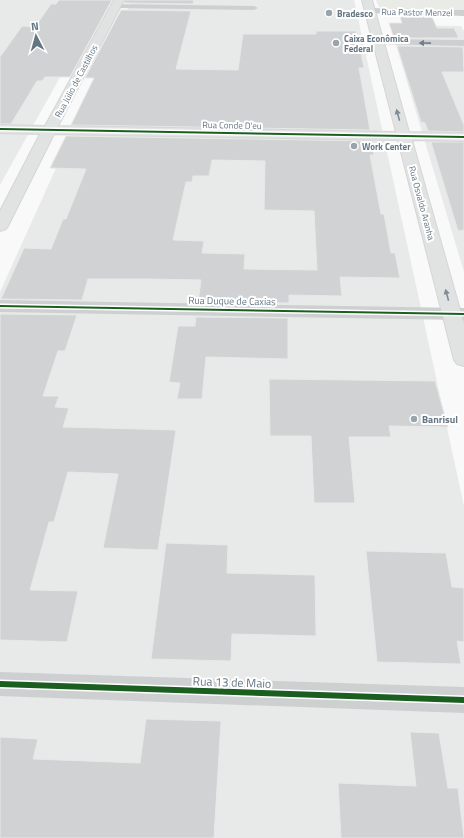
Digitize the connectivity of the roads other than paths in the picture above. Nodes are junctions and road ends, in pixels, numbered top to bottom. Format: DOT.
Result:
graph roads {
  1 [pos="118,3"];
  2 [pos="368,6"];
  3 [pos="254,8"];
  4 [pos="464,13"];
  5 [pos="379,42"];
  6 [pos="464,43"];
  7 [pos="0,129"];
  8 [pos="49,130"];
  9 [pos="404,137"];
  10 [pos="464,138"];
  11 [pos="0,226"];
  12 [pos="0,306"];
  13 [pos="458,314"];
  14 [pos="464,360"];
  15 [pos="0,684"];
  16 [pos="464,700"];
  1 -- 3 [label="lane"];
  1 -- 8 [label="street, Rua Júlio de Castilhos"];
  2 -- 4 [label="street, Rua Pastor Menzel"];
  2 -- 5 [label="street, Rua Osvaldo Aranha"];
  6 -- 5 [label="street, one-way"];
  9 -- 5 [label="street, Rua Osvaldo Aranha, one-way"];
  7 -- 8 [label="street, Rua Conde D'eu"];
  8 -- 9 [label="street, Rua Conde D'eu"];
  8 -- 11 [label="street, Rua Júlio de Castilhos"];
  9 -- 10 [label="street, Rua Conde D'eu"];
  13 -- 9 [label="street, Rua Osvaldo Aranha, one-way"];
  12 -- 13 [label="street, Rua Duque de Caxias"];
  13 -- 14 [label="street, Rua Osvaldo Aranha"];
  15 -- 16 [label="street, Rua 13 de Maio"];
}
